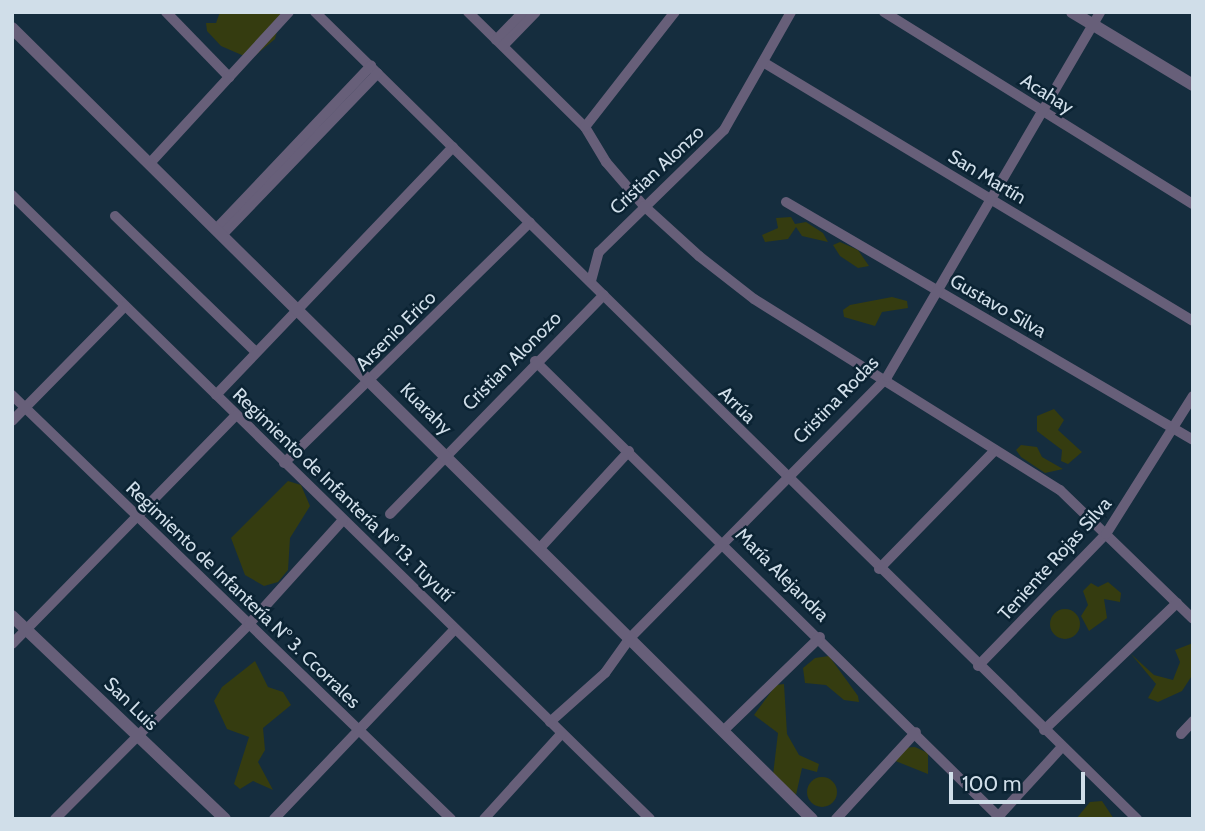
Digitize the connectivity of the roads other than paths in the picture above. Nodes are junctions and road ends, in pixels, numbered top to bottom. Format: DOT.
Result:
graph roads {
  1 [pos="166,12"];
  2 [pos="289,12"];
  3 [pos="315,12"];
  4 [pos="468,12"];
  5 [pos="523,12"];
  6 [pos="536,12"];
  7 [pos="675,12"];
  8 [pos="791,12"];
  9 [pos="884,12"];
  10 [pos="1072,12"];
  11 [pos="1100,12"];
  12 [pos="1093,25"];
  13 [pos="12,28"];
  14 [pos="499,43"];
  15 [pos="763,62"];
  16 [pos="374,70"];
  17 [pos="229,77"];
  18 [pos="1193,85"];
  19 [pos="1042,113"];
  20 [pos="585,127"];
  21 [pos="453,147"];
  22 [pos="151,162"];
  23 [pos="991,200"];
  24 [pos="15,201"];
  25 [pos="786,201"];
  26 [pos="643,204"];
  27 [pos="1193,204"];
  28 [pos="115,216"];
  29 [pos="530,222"];
  30 [pos="220,231"];
  31 [pos="591,281"];
  32 [pos="938,291"];
  33 [pos="604,295"];
  34 [pos="125,306"];
  35 [pos="297,308"];
  36 [pos="1193,321"];
  37 [pos="256,352"];
  38 [pos="535,361"];
  39 [pos="887,377"];
  40 [pos="371,382"];
  41 [pos="12,395"];
  42 [pos="216,395"];
  43 [pos="1193,396"];
  44 [pos="25,408"];
  45 [pos="236,415"];
  46 [pos="12,421"];
  47 [pos="1174,428"];
  48 [pos="1193,440"];
  49 [pos="995,450"];
  50 [pos="629,451"];
  51 [pos="444,455"];
  52 [pos="284,463"];
  53 [pos="785,477"];
  54 [pos="390,514"];
  55 [pos="139,518"];
  56 [pos="343,520"];
  57 [pos="1106,534"];
  58 [pos="723,542"];
  59 [pos="539,549"];
  60 [pos="879,569"];
  61 [pos="1177,603"];
  62 [pos="12,616"];
  63 [pos="1193,619"];
  64 [pos="249,624"];
  65 [pos="26,629"];
  66 [pos="455,629"];
  67 [pos="820,637"];
  68 [pos="630,638"];
  69 [pos="12,644"];
  70 [pos="978,666"];
  71 [pos="550,722"];
  72 [pos="1193,722"];
  73 [pos="1044,730"];
  74 [pos="723,731"];
  75 [pos="359,732"];
  76 [pos="916,732"];
  77 [pos="561,734"];
  78 [pos="1181,734"];
  79 [pos="137,736"];
  80 [pos="1062,747"];
  81 [pos="999,818"];
  82 [pos="55,819"];
  83 [pos="225,819"];
  84 [pos="274,819"];
  85 [pos="451,819"];
  86 [pos="484,819"];
  87 [pos="650,819"];
  88 [pos="812,819"];
  89 [pos="836,819"];
  90 [pos="1137,819"];
  1 -- 17 [label="street"];
  2 -- 17 [label="street"];
  3 -- 16 [label="street, Arrúa"];
  4 -- 14 [label="street"];
  5 -- 14 [label="street"];
  6 -- 14 [label="street"];
  7 -- 20 [label="street"];
  8 -- 15 [label="street, Cristian Alonzo"];
  9 -- 19 [label="street, Acahay"];
  10 -- 12 [label="street"];
  11 -- 12 [label="street, Cristina Rodas"];
  12 -- 18 [label="street"];
  12 -- 19 [label="street, Cristina Rodas"];
  13 -- 22 [label="street, Kuarahy"];
  14 -- 20 [label="street"];
  15 -- 23 [label="street, San Martín"];
  15 -- 26 [label="street, Cristian Alonzo"];
  16 -- 21 [label="street, Arrúa"];
  16 -- 30 [label="street"];
  17 -- 22 [label="street"];
  19 -- 23 [label="street, Cristina Rodas"];
  19 -- 27 [label="street, Acahay"];
  20 -- 26 [label="street"];
  21 -- 29 [label="street, Arrúa"];
  21 -- 35 [label="street"];
  22 -- 30 [label="street, Kuarahy"];
  23 -- 32 [label="street, Cristina Rodas"];
  23 -- 36 [label="street, San Martín"];
  24 -- 34 [label="street, Regimiento de Infantería N° 13. Tuyutí"];
  25 -- 32 [label="street, Gustavo Silva"];
  26 -- 31 [label="street, Cristian Alonzo"];
  26 -- 39 [label="street"];
  28 -- 37 [label="street"];
  29 -- 31 [label="street, Arrúa"];
  29 -- 40 [label="street, Arsenio Erico"];
  30 -- 35 [label="street, Kuarahy"];
  31 -- 33 [label="street, Arrúa"];
  32 -- 39 [label="street, Cristina Rodas"];
  32 -- 47 [label="street, Gustavo Silva"];
  33 -- 38 [label="street, Cristian Alonozo"];
  33 -- 53 [label="street, Arrúa"];
  34 -- 42 [label="street, Regimiento de Infantería N° 13. Tuyutí"];
  34 -- 44 [label="street"];
  35 -- 37 [label="street"];
  35 -- 40 [label="street, Kuarahy"];
  37 -- 42 [label="street"];
  38 -- 50 [label="street, María Alejandra"];
  38 -- 51 [label="street, Cristian Alonozo"];
  39 -- 49 [label="street"];
  39 -- 53 [label="street, Cristina Rodas"];
  40 -- 51 [label="street, Kuarahy"];
  40 -- 52 [label="street, Arsenio Erico"];
  41 -- 44 [label="street, Regimiento de Infantería N° 3. Ccorrales"];
  42 -- 45 [label="street, Regimiento de Infantería N° 13. Tuyutí"];
  43 -- 47 [label="street, Teniente Rojas Silva"];
  44 -- 46 [label="street"];
  44 -- 55 [label="street, Regimiento de Infantería N° 3. Ccorrales"];
  45 -- 52 [label="street, Regimiento de Infantería N° 13. Tuyutí"];
  45 -- 55 [label="street"];
  47 -- 48 [label="street, Gustavo Silva"];
  47 -- 57 [label="street, Teniente Rojas Silva"];
  49 -- 57 [label="street"];
  49 -- 60 [label="street"];
  50 -- 58 [label="street, María Alejandra"];
  50 -- 59 [label="street"];
  51 -- 54 [label="street, Cristian Alonozo"];
  51 -- 59 [label="street, Kuarahy"];
  52 -- 56 [label="street, Regimiento de Infantería N° 13. Tuyutí"];
  53 -- 58 [label="street, Cristina Rodas"];
  53 -- 60 [label="street, Arrúa"];
  55 -- 64 [label="street, Regimiento de Infantería N° 3. Ccorrales"];
  55 -- 65 [label="street"];
  56 -- 64 [label="street"];
  56 -- 66 [label="street, Regimiento de Infantería N° 13. Tuyutí"];
  57 -- 61 [label="street"];
  57 -- 70 [label="street, Teniente Rojas Silva"];
  58 -- 67 [label="street, María Alejandra"];
  58 -- 68 [label="street, Cristina Rodas"];
  59 -- 68 [label="street, Kuarahy"];
  60 -- 70 [label="street, Arrúa"];
  61 -- 63 [label="street"];
  61 -- 73 [label="street"];
  62 -- 65 [label="street, San Luis"];
  64 -- 75 [label="street, Regimiento de Infantería N° 3. Ccorrales"];
  64 -- 79 [label="street"];
  65 -- 69 [label="street"];
  65 -- 79 [label="street, San Luis"];
  66 -- 71 [label="street, Regimiento de Infantería N° 13. Tuyutí"];
  66 -- 75 [label="street"];
  67 -- 74 [label="street"];
  67 -- 76 [label="street, María Alejandra"];
  68 -- 71 [label="street, Cristina Rodas"];
  68 -- 74 [label="street, Kuarahy"];
  70 -- 73 [label="street, Arrúa"];
  71 -- 77 [label="street, Regimiento de Infantería N° 13. Tuyutí"];
  72 -- 78 [label="street"];
  73 -- 80 [label="street, Arrúa"];
  74 -- 88 [label="street, Kuarahy"];
  75 -- 84 [label="street"];
  75 -- 85 [label="street, Regimiento de Infantería N° 3. Ccorrales"];
  76 -- 81 [label="street, María Alejandra"];
  76 -- 89 [label="street"];
  77 -- 86 [label="street"];
  77 -- 87 [label="street, Regimiento de Infantería N° 13. Tuyutí"];
  79 -- 82 [label="street"];
  79 -- 83 [label="street, San Luis"];
  80 -- 81 [label="street"];
  80 -- 90 [label="street, Arrúa"];
}
